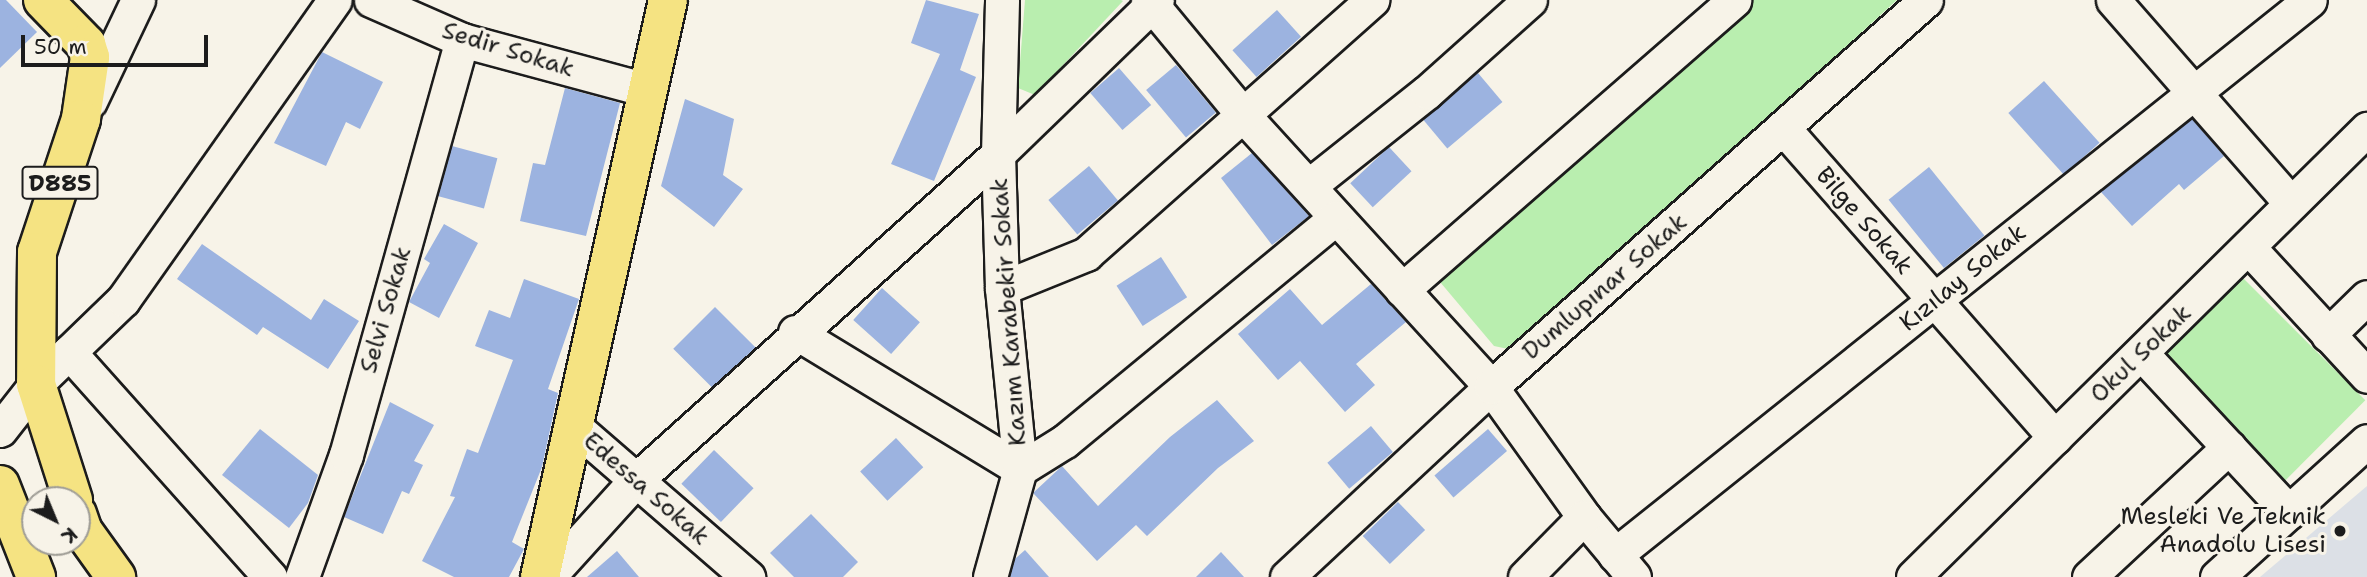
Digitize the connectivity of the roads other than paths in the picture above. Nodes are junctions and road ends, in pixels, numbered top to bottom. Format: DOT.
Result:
graph roads {
  1 [pos="43,0"];
  2 [pos="138,0"];
  3 [pos="335,0"];
  4 [pos="371,0"];
  5 [pos="668,0"];
  6 [pos="1002,0"];
  7 [pos="1371,0"];
  8 [pos="1530,0"];
  9 [pos="1734,0"];
  10 [pos="1926,0"];
  11 [pos="2113,0"];
  12 [pos="2310,0"];
  13 [pos="1152,2"];
  14 [pos="462,40"];
  15 [pos="647,90"];
  16 [pos="2190,93"];
  17 [pos="1243,115"];
  18 [pos="81,119"];
  19 [pos="2367,129"];
  20 [pos="1785,130"];
  21 [pos="998,154"];
  22 [pos="1310,185"];
  23 [pos="2291,203"];
  24 [pos="1336,218"];
  25 [pos="2249,248"];
  26 [pos="1002,288"];
  27 [pos="1402,290"];
  28 [pos="2367,297"];
  29 [pos="1934,302"];
  30 [pos="795,332"];
  31 [pos="2328,335"];
  32 [pos="69,352"];
  33 [pos="2142,354"];
  34 [pos="2367,376"];
  35 [pos="36,384"];
  36 [pos="1491,387"];
  37 [pos="576,428"];
  38 [pos="0,430"];
  39 [pos="2055,437"];
  40 [pos="2367,441"];
  41 [pos="2229,447"];
  42 [pos="1020,469"];
  43 [pos="635,481"];
  44 [pos="0,485"];
  45 [pos="69,486"];
  46 [pos="2289,512"];
  47 [pos="1584,517"];
  48 [pos="91,542"];
  49 [pos="1624,566"];
  50 [pos="36,577"];
  51 [pos="116,577"];
  52 [pos="270,577"];
  53 [pos="302,577"];
  54 [pos="540,577"];
  55 [pos="548,577"];
  56 [pos="748,577"];
  57 [pos="990,577"];
  58 [pos="1287,577"];
  59 [pos="1525,577"];
  60 [pos="1913,577"];
  61 [pos="2089,577"];
  62 [pos="2217,577"];
  1 -- 18 [label="main road, D885"];
  2 -- 18 [label="street"];
  3 -- 32 [label="street"];
  4 -- 14 [label="street, Sedir Sokak"];
  5 -- 15 [label="main road"];
  6 -- 21 [label="street, Kazım Karabekir Sokak"];
  7 -- 17 [label="street"];
  8 -- 22 [label="street"];
  9 -- 27 [label="street"];
  10 -- 20 [label="street, Dumlupınar Sokak"];
  11 -- 16 [label="street"];
  12 -- 16 [label="street, Kızılay Sokak"];
  13 -- 17 [label="street"];
  13 -- 21 [label="street"];
  14 -- 15 [label="street, Sedir Sokak"];
  14 -- 53 [label="street, Selvi Sokak"];
  15 -- 37 [label="main road"];
  16 -- 23 [label="street"];
  16 -- 29 [label="street, Kızılay Sokak"];
  17 -- 22 [label="street"];
  17 -- 26 [label="street"];
  18 -- 35 [label="main road, D885"];
  19 -- 23 [label="street, Okul Sokak"];
  20 -- 29 [label="street, Bilge Sokak"];
  20 -- 36 [label="street, Dumlupınar Sokak"];
  21 -- 26 [label="street, Kazım Karabekir Sokak"];
  21 -- 30 [label="street"];
  22 -- 24 [label="street"];
  23 -- 25 [label="street, Okul Sokak"];
  24 -- 27 [label="street"];
  24 -- 42 [label="street"];
  25 -- 31 [label="street"];
  25 -- 33 [label="street, Okul Sokak"];
  26 -- 42 [label="street, Kazım Karabekir Sokak"];
  27 -- 36 [label="street"];
  28 -- 31 [label="street"];
  29 -- 39 [label="street, Bilge Sokak"];
  29 -- 49 [label="street, Kızılay Sokak"];
  30 -- 42 [label="street"];
  30 -- 43 [label="street"];
  31 -- 34 [label="street"];
  32 -- 35 [label="street"];
  32 -- 52 [label="street"];
  33 -- 39 [label="street, Okul Sokak"];
  33 -- 41 [label="street"];
  35 -- 38 [label="street"];
  35 -- 45 [label="main road, D885"];
  36 -- 47 [label="street"];
  36 -- 58 [label="street, Dumlupınar Sokak"];
  37 -- 43 [label="street, Edessa Sokak"];
  37 -- 54 [label="main road"];
  39 -- 60 [label="street, Okul Sokak"];
  40 -- 46 [label="street"];
  41 -- 46 [label="street"];
  41 -- 61 [label="street"];
  42 -- 57 [label="street, Kazım Karabekir Sokak"];
  43 -- 55 [label="street"];
  43 -- 56 [label="street, Edessa Sokak"];
  44 -- 50 [label="main road"];
  46 -- 62 [label="street"];
  47 -- 49 [label="street"];
  47 -- 59 [label="street"];
  48 -- 51 [label="main road"];
}
